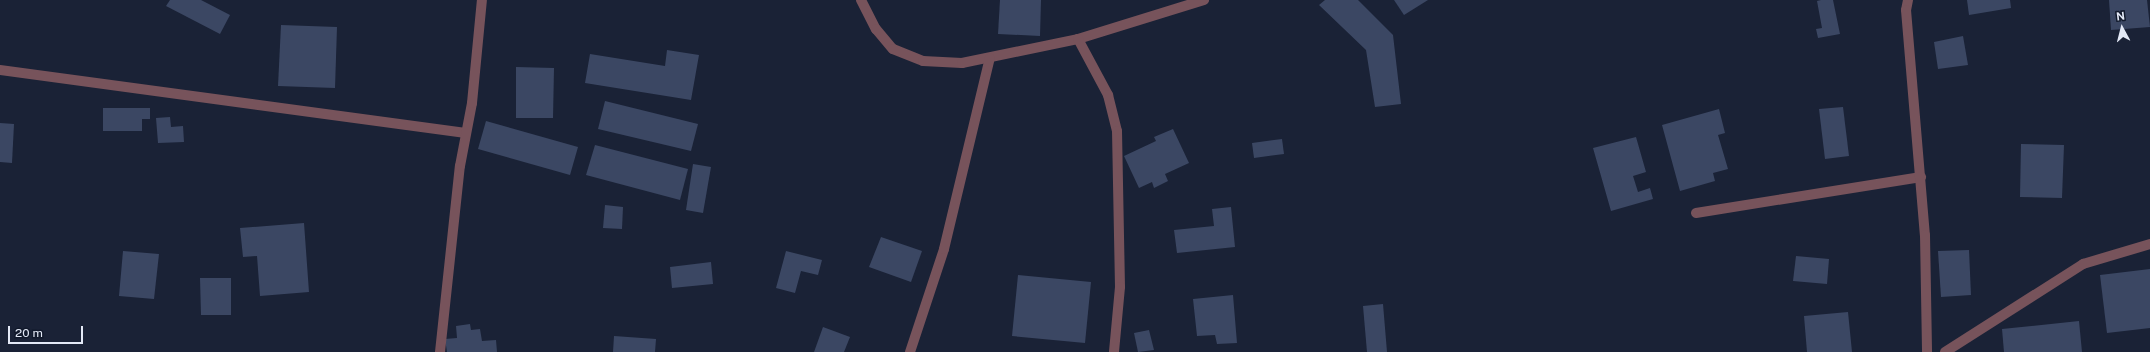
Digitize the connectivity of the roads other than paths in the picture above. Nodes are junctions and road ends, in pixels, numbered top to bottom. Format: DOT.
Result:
graph roads {
  1 [pos="482,0"];
  2 [pos="861,0"];
  3 [pos="1204,0"];
  4 [pos="1908,0"];
  5 [pos="1078,39"];
  6 [pos="990,58"];
  7 [pos="0,70"];
  8 [pos="466,133"];
  9 [pos="1921,177"];
  10 [pos="1696,213"];
  11 [pos="2150,244"];
  12 [pos="440,352"];
  13 [pos="910,352"];
  14 [pos="1114,352"];
  15 [pos="1927,352"];
  16 [pos="1945,352"];
  1 -- 8 [label="street"];
  2 -- 6 [label="street"];
  3 -- 5 [label="street"];
  4 -- 9 [label="street"];
  5 -- 6 [label="street"];
  5 -- 14 [label="street"];
  6 -- 13 [label="street"];
  7 -- 8 [label="street"];
  8 -- 12 [label="street"];
  9 -- 10 [label="street"];
  9 -- 15 [label="street"];
  11 -- 16 [label="street"];
}
